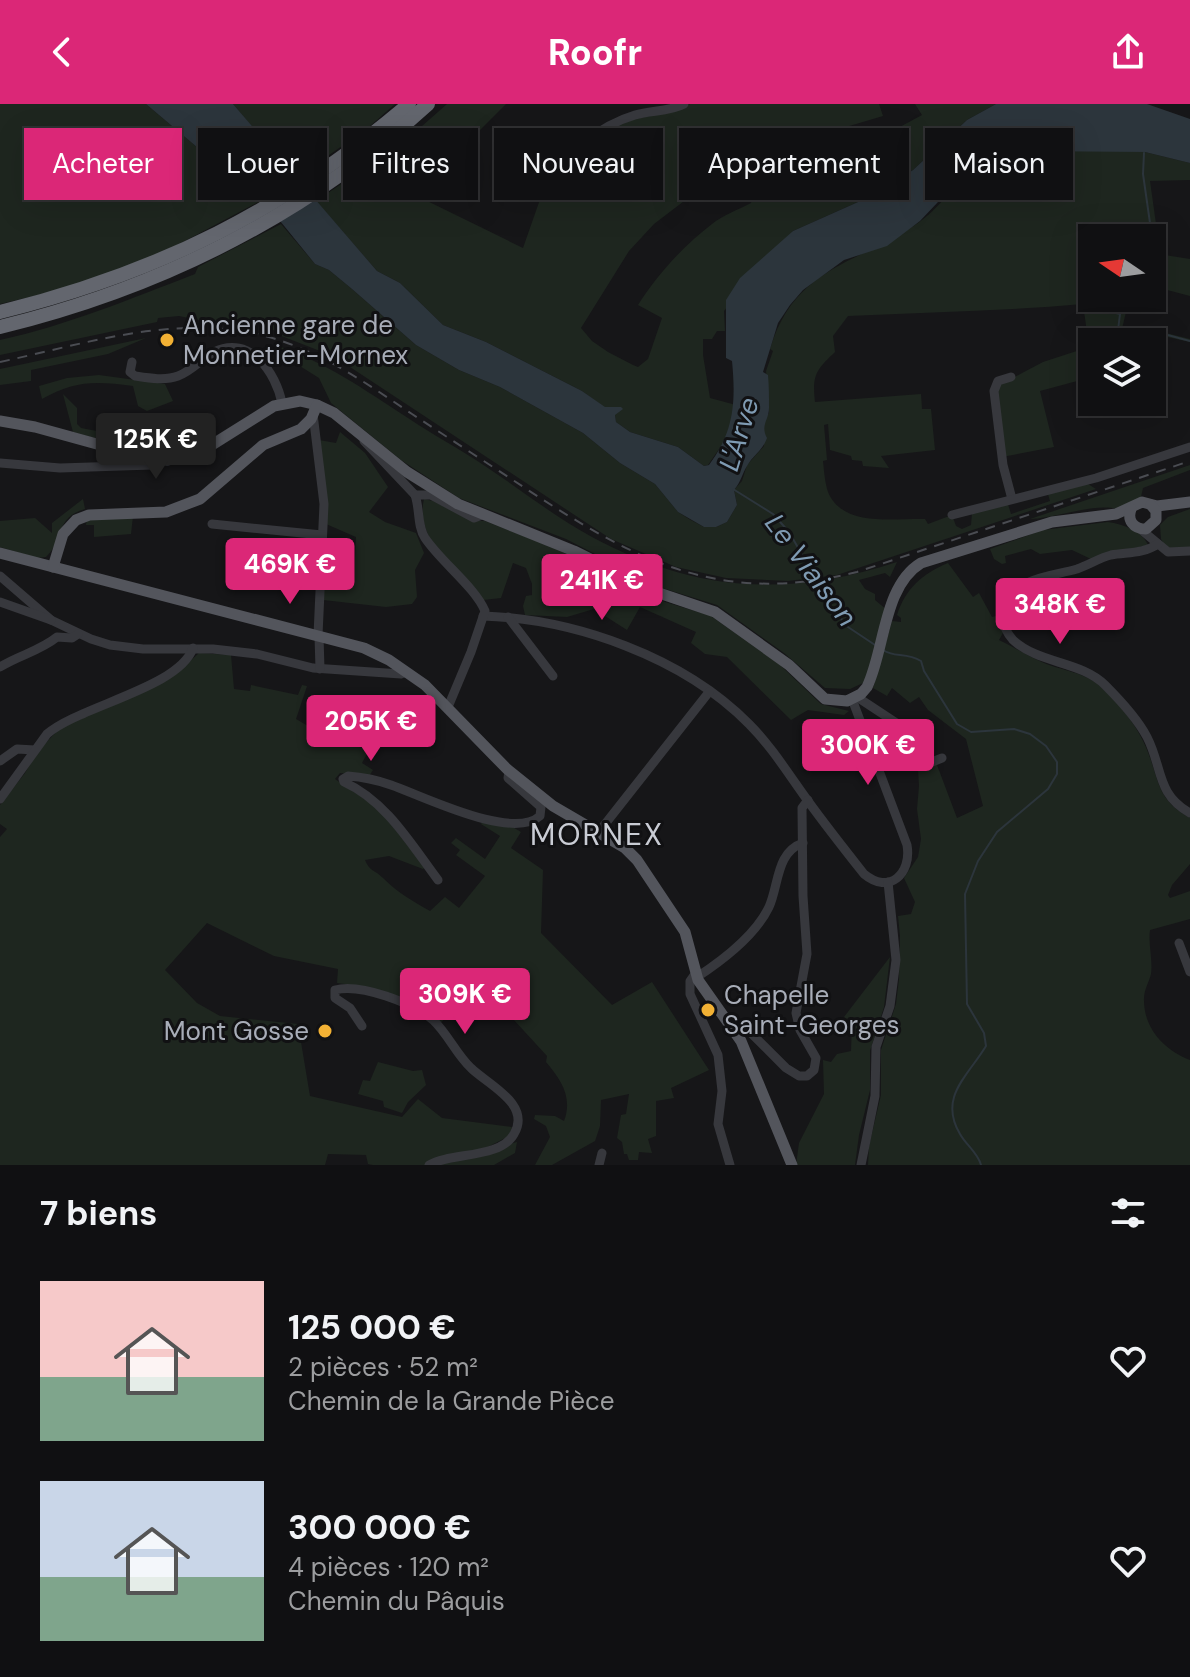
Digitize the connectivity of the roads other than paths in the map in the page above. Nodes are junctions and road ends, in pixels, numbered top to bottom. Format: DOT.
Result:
graph roads {
  1 [pos="409,104"];
  2 [pos="428,104"];
  3 [pos="684,104"];
  4 [pos="385,128"];
  5 [pos="394,128"];
  6 [pos="607,128"];
  7 [pos="343,163"];
  8 [pos="192,254"];
  9 [pos="0,312"];
  10 [pos="0,327"];
  11 [pos="132,362"];
  12 [pos="1011,377"];
  13 [pos="282,403"];
  14 [pos="315,409"];
  15 [pos="0,421"];
  16 [pos="358,431"];
  17 [pos="1190,447"];
  18 [pos="161,460"];
  19 [pos="0,463"];
  20 [pos="415,495"];
  21 [pos="1012,499"];
  22 [pos="1185,503"];
  23 [pos="1151,505"];
  24 [pos="1131,509"];
  25 [pos="482,515"];
  26 [pos="952,515"];
  27 [pos="1099,517"];
  28 [pos="1156,520"];
  29 [pos="212,524"];
  30 [pos="1135,526"];
  31 [pos="322,535"];
  32 [pos="1158,544"];
  33 [pos="1190,551"];
  34 [pos="0,553"];
  35 [pos="53,567"];
  36 [pos="0,576"];
  37 [pos="0,602"];
  38 [pos="483,616"];
  39 [pos="508,617"];
  40 [pos="51,620"];
  41 [pos="78,634"];
  42 [pos="318,636"];
  43 [pos="193,648"];
  44 [pos="0,667"];
  45 [pos="320,669"];
  46 [pos="407,672"];
  47 [pos="553,676"];
  48 [pos="709,692"];
  49 [pos="858,696"];
  50 [pos="448,707"];
  51 [pos="35,750"];
  52 [pos="942,758"];
  53 [pos="0,761"];
  54 [pos="509,771"];
  55 [pos="0,799"];
  56 [pos="808,800"];
  57 [pos="1190,813"];
  58 [pos="598,833"];
  59 [pos="803,843"];
  60 [pos="438,880"];
  61 [pos="888,882"];
  62 [pos="1179,943"];
  63 [pos="1190,972"];
  64 [pos="696,976"];
  65 [pos="362,1026"];
  66 [pos="736,1033"];
  67 [pos="602,1153"];
  68 [pos="429,1165"];
  69 [pos="599,1165"];
  70 [pos="730,1165"];
  71 [pos="792,1165"];
  72 [pos="861,1165"];
  1 -- 4 [label="highway"];
  2 -- 5 [label="highway"];
  3 -- 6 [label="street"];
  7 -- 8 [label="highway"];
  8 -- 9 [label="highway"];
  8 -- 10 [label="highway"];
  11 -- 13 [label="street"];
  12 -- 21 [label="street"];
  13 -- 14 [label="main road"];
  13 -- 18 [label="main road"];
  14 -- 16 [label="main road"];
  14 -- 31 [label="street"];
  14 -- 35 [label="main road"];
  15 -- 18 [label="main road"];
  16 -- 20 [label="street"];
  16 -- 25 [label="main road"];
  17 -- 21 [label="street"];
  18 -- 19 [label="street"];
  20 -- 25 [label="street"];
  20 -- 38 [label="street"];
  21 -- 26 [label="street"];
  22 -- 23 [label="main road"];
  22 -- 28 [label="main road"];
  23 -- 24 [label="main road"];
  23 -- 28 [label="main road"];
  24 -- 27 [label="main road"];
  24 -- 30 [label="main road"];
  25 -- 49 [label="main road"];
  27 -- 30 [label="main road"];
  27 -- 49 [label="main road"];
  28 -- 30 [label="main road"];
  28 -- 32 [label="street"];
  29 -- 31 [label="street"];
  30 -- 32 [label="street"];
  31 -- 42 [label="street"];
  32 -- 33 [label="street"];
  32 -- 57 [label="street"];
  34 -- 35 [label="main road"];
  35 -- 42 [label="main road"];
  36 -- 40 [label="street"];
  37 -- 40 [label="street"];
  38 -- 39 [label="street"];
  38 -- 50 [label="street"];
  39 -- 47 [label="street"];
  39 -- 48 [label="street"];
  40 -- 41 [label="street"];
  41 -- 43 [label="street"];
  41 -- 44 [label="street"];
  42 -- 45 [label="street"];
  42 -- 46 [label="main road"];
  43 -- 45 [label="street"];
  43 -- 51 [label="street"];
  45 -- 46 [label="street"];
  46 -- 50 [label="main road"];
  48 -- 56 [label="street"];
  48 -- 58 [label="street"];
  49 -- 52 [label="street"];
  49 -- 61 [label="street"];
  50 -- 54 [label="main road"];
  51 -- 53 [label="street"];
  51 -- 55 [label="street"];
  54 -- 58 [label="main road"];
  54 -- 60 [label="street"];
  56 -- 59 [label="street"];
  56 -- 61 [label="street"];
  58 -- 64 [label="main road"];
  59 -- 64 [label="street"];
  59 -- 66 [label="street"];
  61 -- 72 [label="street"];
  62 -- 63 [label="street"];
  64 -- 66 [label="main road"];
  64 -- 70 [label="street"];
  65 -- 68 [label="street"];
  66 -- 71 [label="main road"];
  67 -- 69 [label="street"];
}
